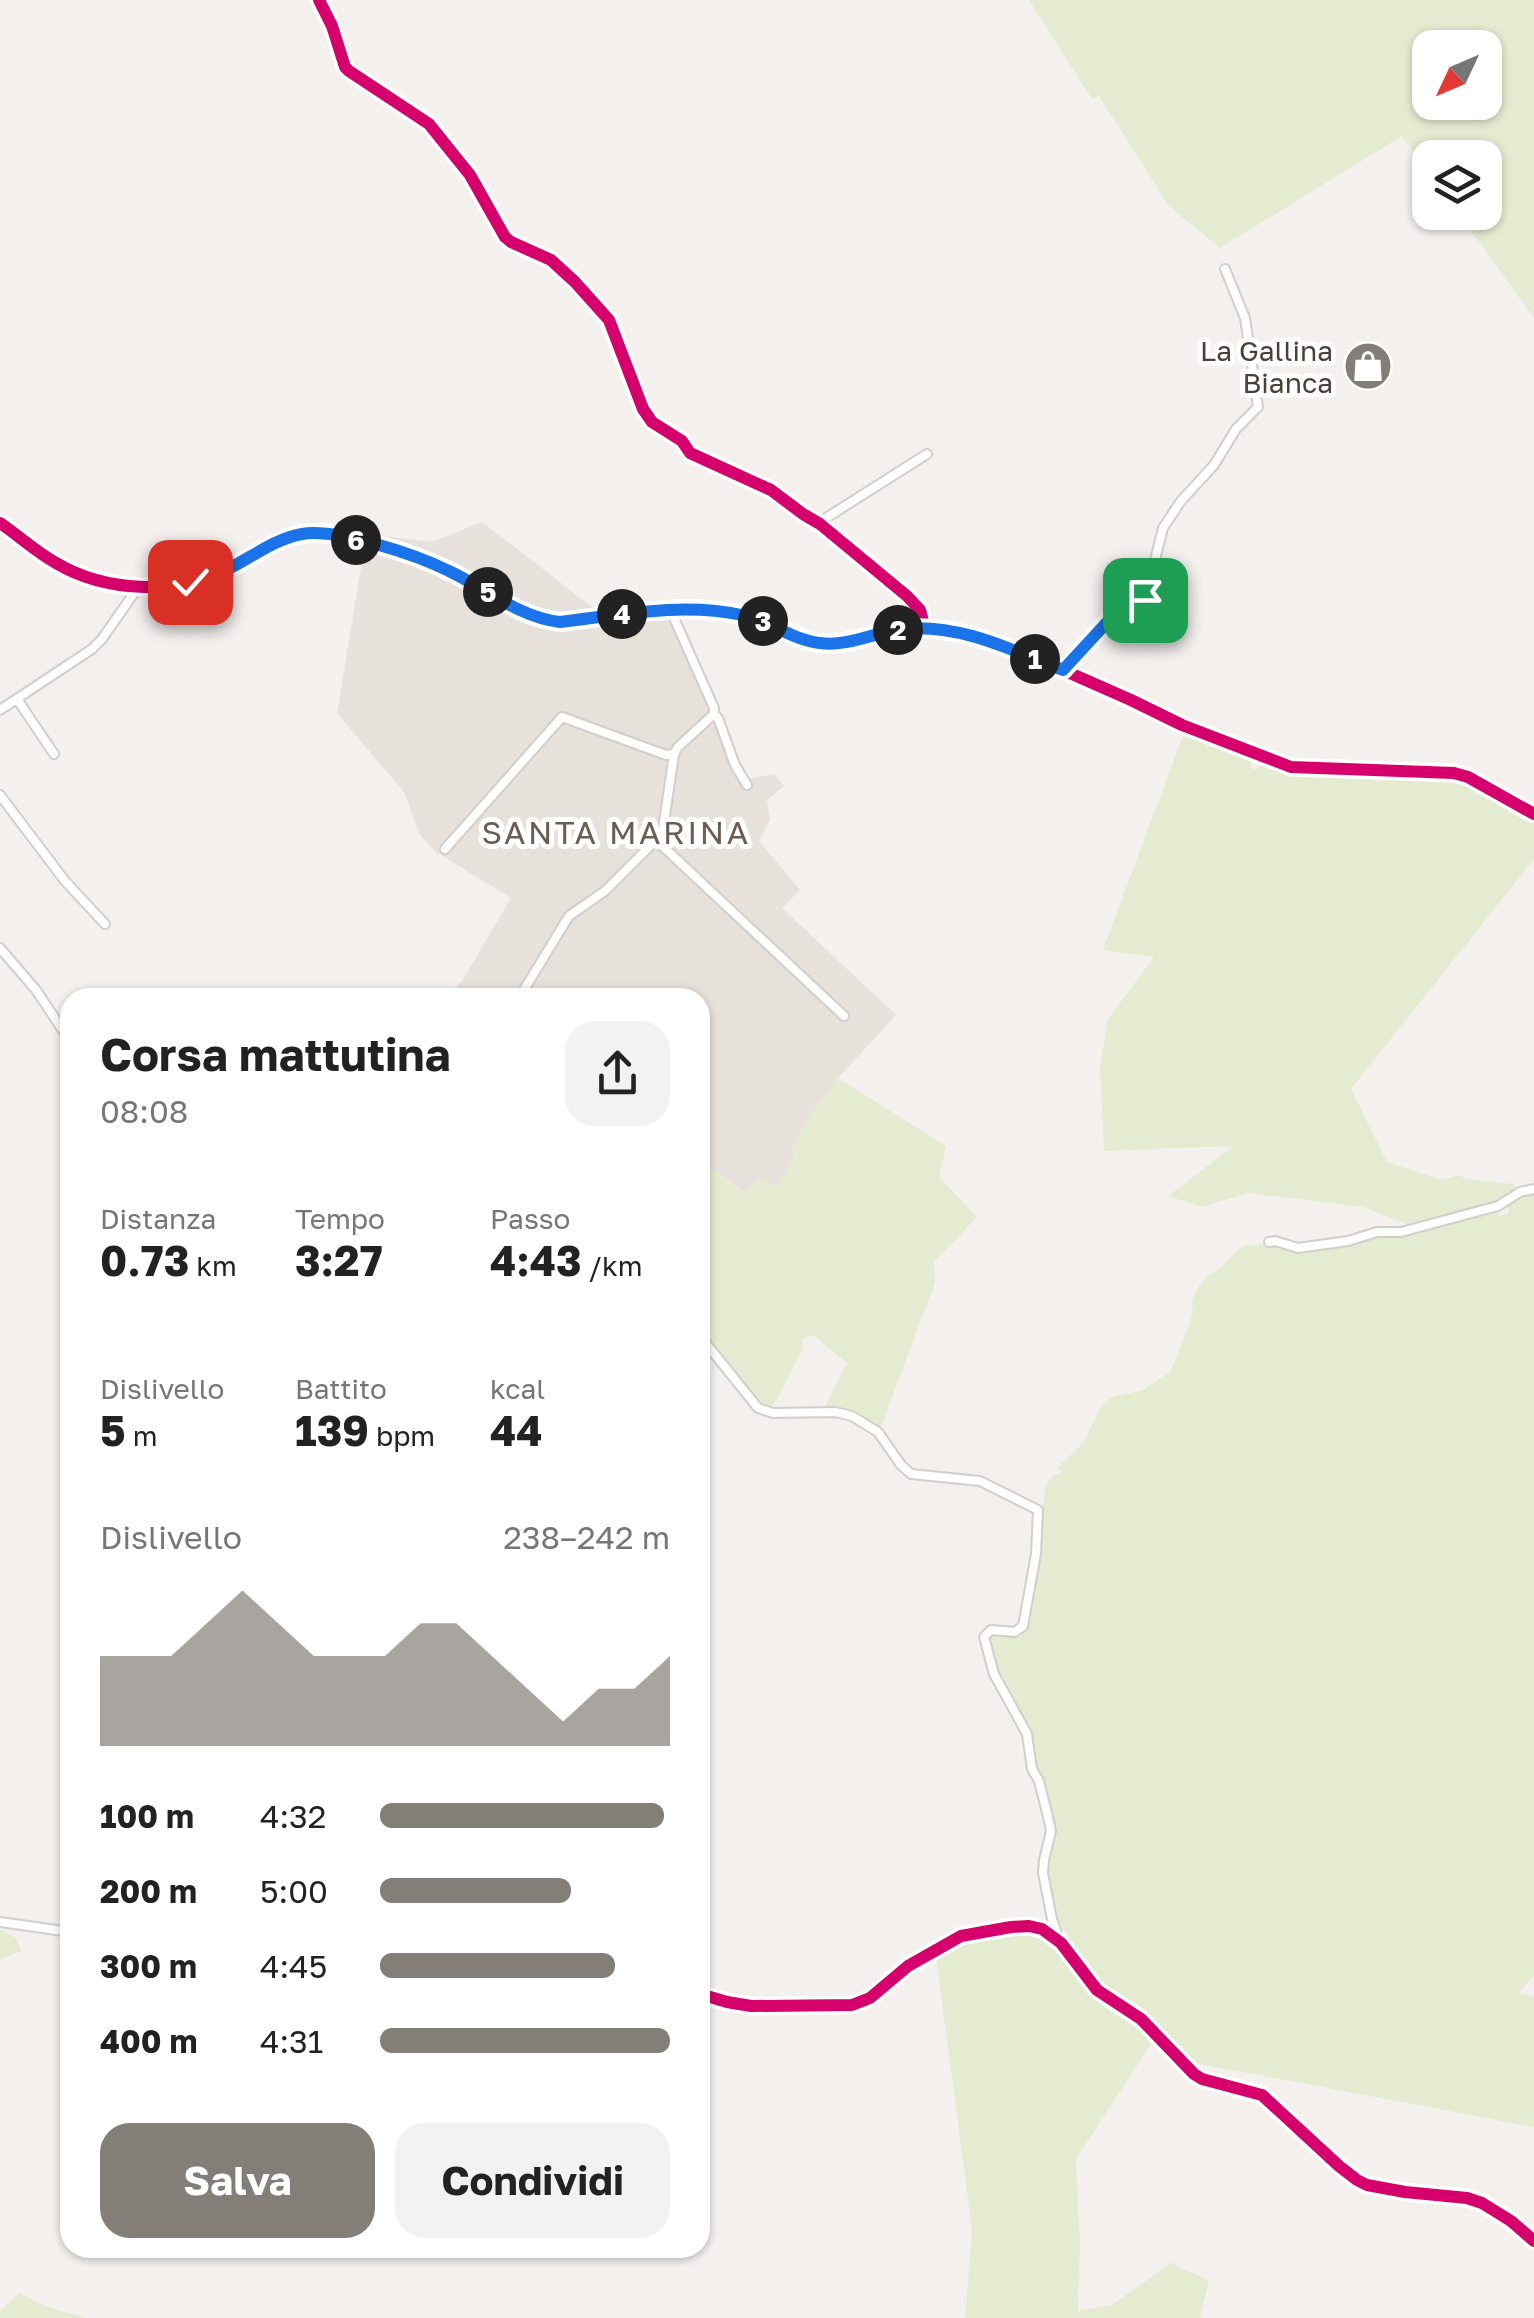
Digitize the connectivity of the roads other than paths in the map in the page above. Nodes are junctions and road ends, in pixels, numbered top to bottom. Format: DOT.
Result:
graph roads {
  1 [pos="318,0"];
  2 [pos="1224,269"];
  3 [pos="927,454"];
  4 [pos="0,523"];
  5 [pos="820,524"];
  6 [pos="139,586"];
  7 [pos="670,609"];
  8 [pos="924,628"];
  9 [pos="1063,670"];
  10 [pos="16,699"];
  11 [pos="0,710"];
  12 [pos="714,714"];
  13 [pos="54,754"];
  14 [pos="674,754"];
  15 [pos="747,784"];
  16 [pos="0,795"];
  17 [pos="1534,814"];
  18 [pos="656,840"];
  19 [pos="445,849"];
  20 [pos="104,924"];
  21 [pos="0,948"];
  22 [pos="525,988"];
  23 [pos="844,1016"];
  24 [pos="60,1026"];
  25 [pos="1534,1189"];
  26 [pos="1269,1242"];
  27 [pos="710,1348"];
  28 [pos="0,1922"];
  29 [pos="60,1931"];
  30 [pos="1061,1943"];
  31 [pos="710,1997"];
  32 [pos="1534,2241"];
  1 -- 5 [label="street"];
  2 -- 9 [label="street"];
  3 -- 5 [label="street"];
  4 -- 6 [label="street"];
  5 -- 8 [label="street"];
  6 -- 7 [label="street"];
  6 -- 10 [label="street"];
  7 -- 8 [label="street"];
  7 -- 12 [label="street"];
  8 -- 9 [label="street"];
  9 -- 17 [label="street"];
  10 -- 11 [label="street"];
  10 -- 13 [label="street"];
  12 -- 14 [label="street"];
  12 -- 15 [label="street"];
  14 -- 18 [label="street"];
  14 -- 19 [label="street"];
  16 -- 20 [label="street"];
  18 -- 22 [label="street"];
  18 -- 23 [label="street"];
  21 -- 24 [label="street"];
  25 -- 26 [label="street"];
  27 -- 30 [label="street"];
  28 -- 29 [label="street"];
  30 -- 31 [label="street"];
  30 -- 32 [label="street"];
}
